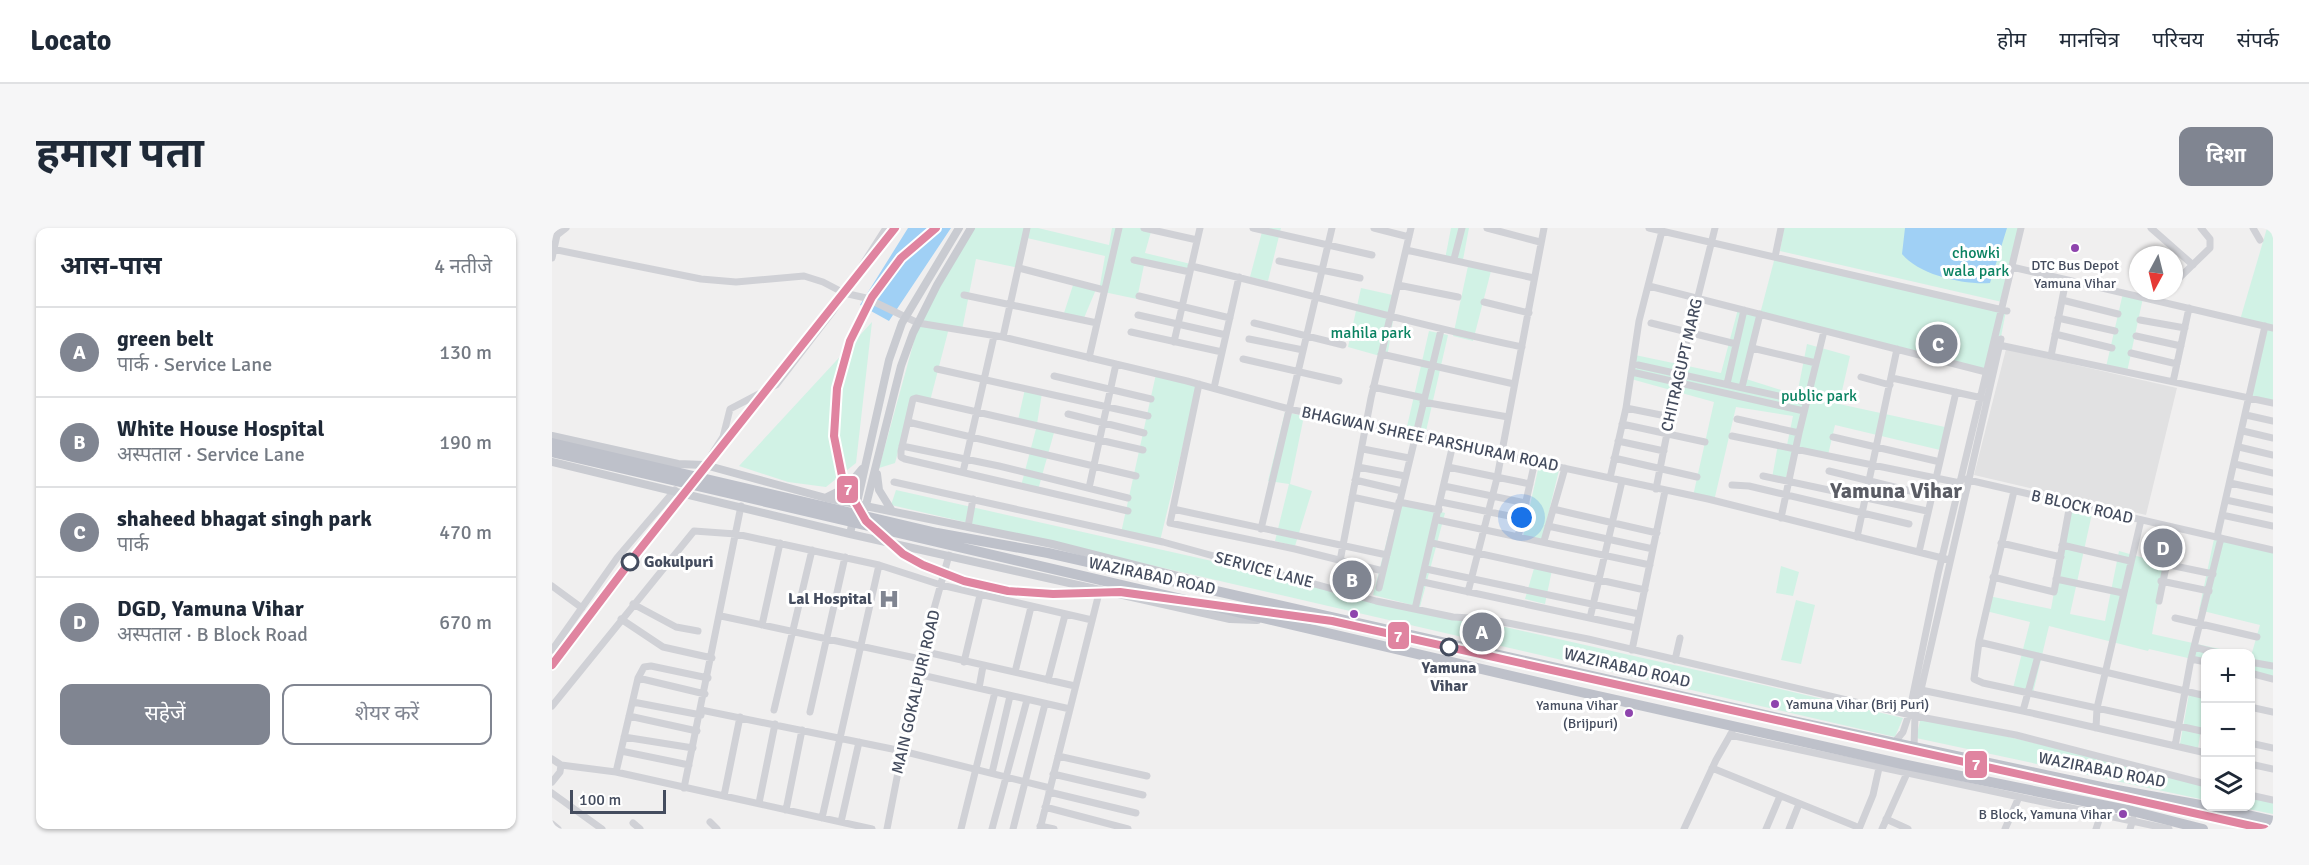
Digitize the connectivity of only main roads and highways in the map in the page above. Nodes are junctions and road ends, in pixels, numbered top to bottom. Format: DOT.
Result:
graph roads {
  1 [pos="960,228"];
  2 [pos="972,228"];
  3 [pos="552,436"];
  4 [pos="552,442"];
  5 [pos="552,452"];
  6 [pos="867,459"];
  7 [pos="552,462"];
  8 [pos="878,464"];
  9 [pos="826,498"];
  10 [pos="856,503"];
  11 [pos="866,506"];
  12 [pos="892,511"];
  13 [pos="982,529"];
  14 [pos="850,534"];
  15 [pos="860,535"];
  16 [pos="973,560"];
  17 [pos="1285,606"];
  18 [pos="1285,621"];
  19 [pos="2106,788"];
  20 [pos="2127,791"];
  21 [pos="2201,805"];
  22 [pos="2124,809"];
  23 [pos="2101,810"];
  24 [pos="2229,811"];
  25 [pos="2273,821"];
  26 [pos="2203,829"];
  1 -- 6 [label="main road"];
  2 -- 8 [label="main road"];
  3 -- 9 [label="main road"];
  4 -- 17 [label="highway, WAZIRABAD ROAD"];
  5 -- 18 [label="highway, WAZIRABAD ROAD"];
  6 -- 9 [label="main road"];
  6 -- 10 [label="main road"];
  7 -- 14 [label="main road"];
  8 -- 11 [label="main road"];
  8 -- 12 [label="main road"];
  9 -- 10 [label="main road"];
  10 -- 11 [label="main road"];
  10 -- 14 [label="main road"];
  11 -- 12 [label="main road"];
  11 -- 15 [label="main road"];
  12 -- 13 [label="main road"];
  13 -- 16 [label="main road"];
  13 -- 17 [label="main road"];
  14 -- 15 [label="main road"];
  15 -- 16 [label="main road"];
  16 -- 18 [label="main road"];
  17 -- 19 [label="highway, WAZIRABAD ROAD"];
  18 -- 23 [label="highway, WAZIRABAD ROAD"];
  19 -- 20 [label="highway, WAZIRABAD ROAD"];
  19 -- 23 [label="highway"];
  20 -- 21 [label="highway, WAZIRABAD ROAD"];
  20 -- 22 [label="highway"];
  22 -- 23 [label="highway, WAZIRABAD ROAD"];
  22 -- 26 [label="highway, WAZIRABAD ROAD"];
  24 -- 25 [label="highway, WAZIRABAD ROAD"];
}
